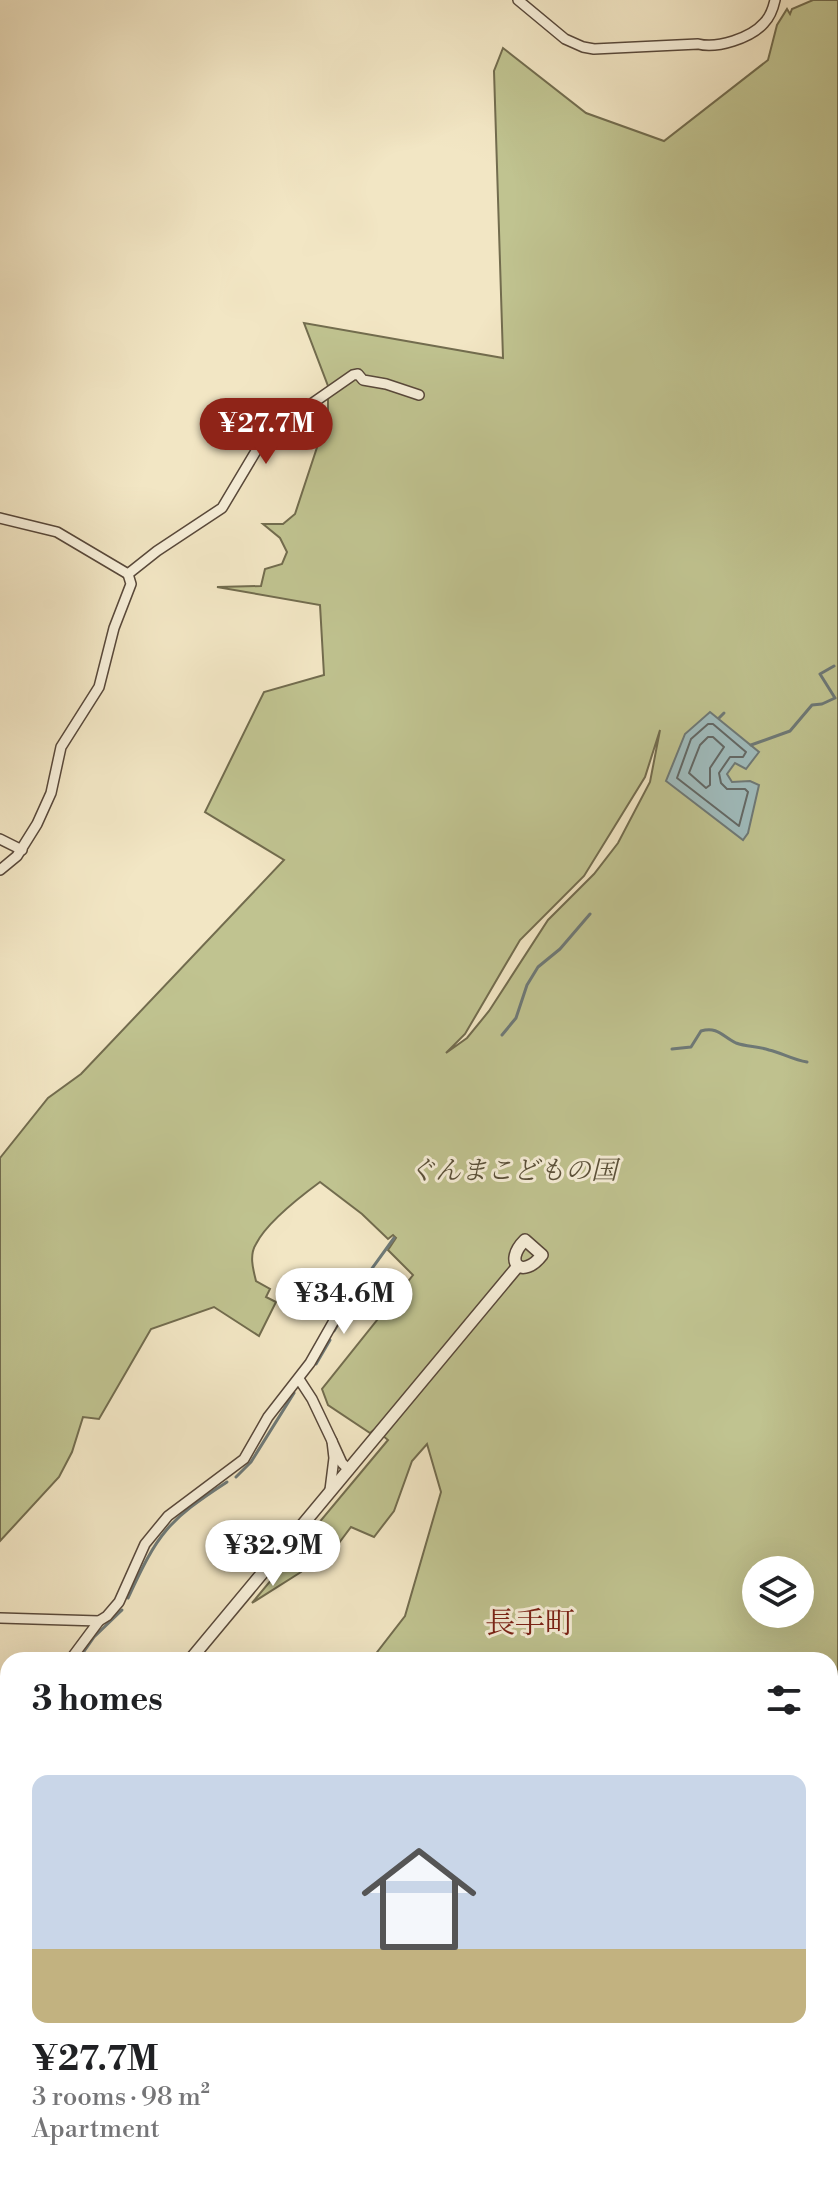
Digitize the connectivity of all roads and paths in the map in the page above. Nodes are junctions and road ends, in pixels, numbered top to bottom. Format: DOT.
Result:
graph roads {
  1 [pos="518,0"];
  2 [pos="775,0"];
  3 [pos="419,395"];
  4 [pos="0,518"];
  5 [pos="128,574"];
  6 [pos="0,839"];
  7 [pos="22,850"];
  8 [pos="0,870"];
  9 [pos="518,1266"];
  10 [pos="360,1275"];
  11 [pos="299,1379"];
  12 [pos="332,1441"];
  13 [pos="349,1470"];
  14 [pos="329,1494"];
  15 [pos="0,1618"];
  16 [pos="99,1621"];
  17 [pos="75,1652"];
  18 [pos="197,1652"];
  1 -- 2 [label="street"];
  3 -- 5 [label="street"];
  4 -- 5 [label="street"];
  5 -- 7 [label="street"];
  6 -- 7 [label="street"];
  7 -- 8 [label="street"];
  9 -- 13 [label="street"];
  10 -- 11 [label="street"];
  11 -- 12 [label="street"];
  11 -- 16 [label="street"];
  12 -- 13 [label="street"];
  12 -- 14 [label="street"];
  13 -- 14 [label="street"];
  14 -- 18 [label="street"];
  15 -- 16 [label="street"];
  16 -- 17 [label="street"];
}
